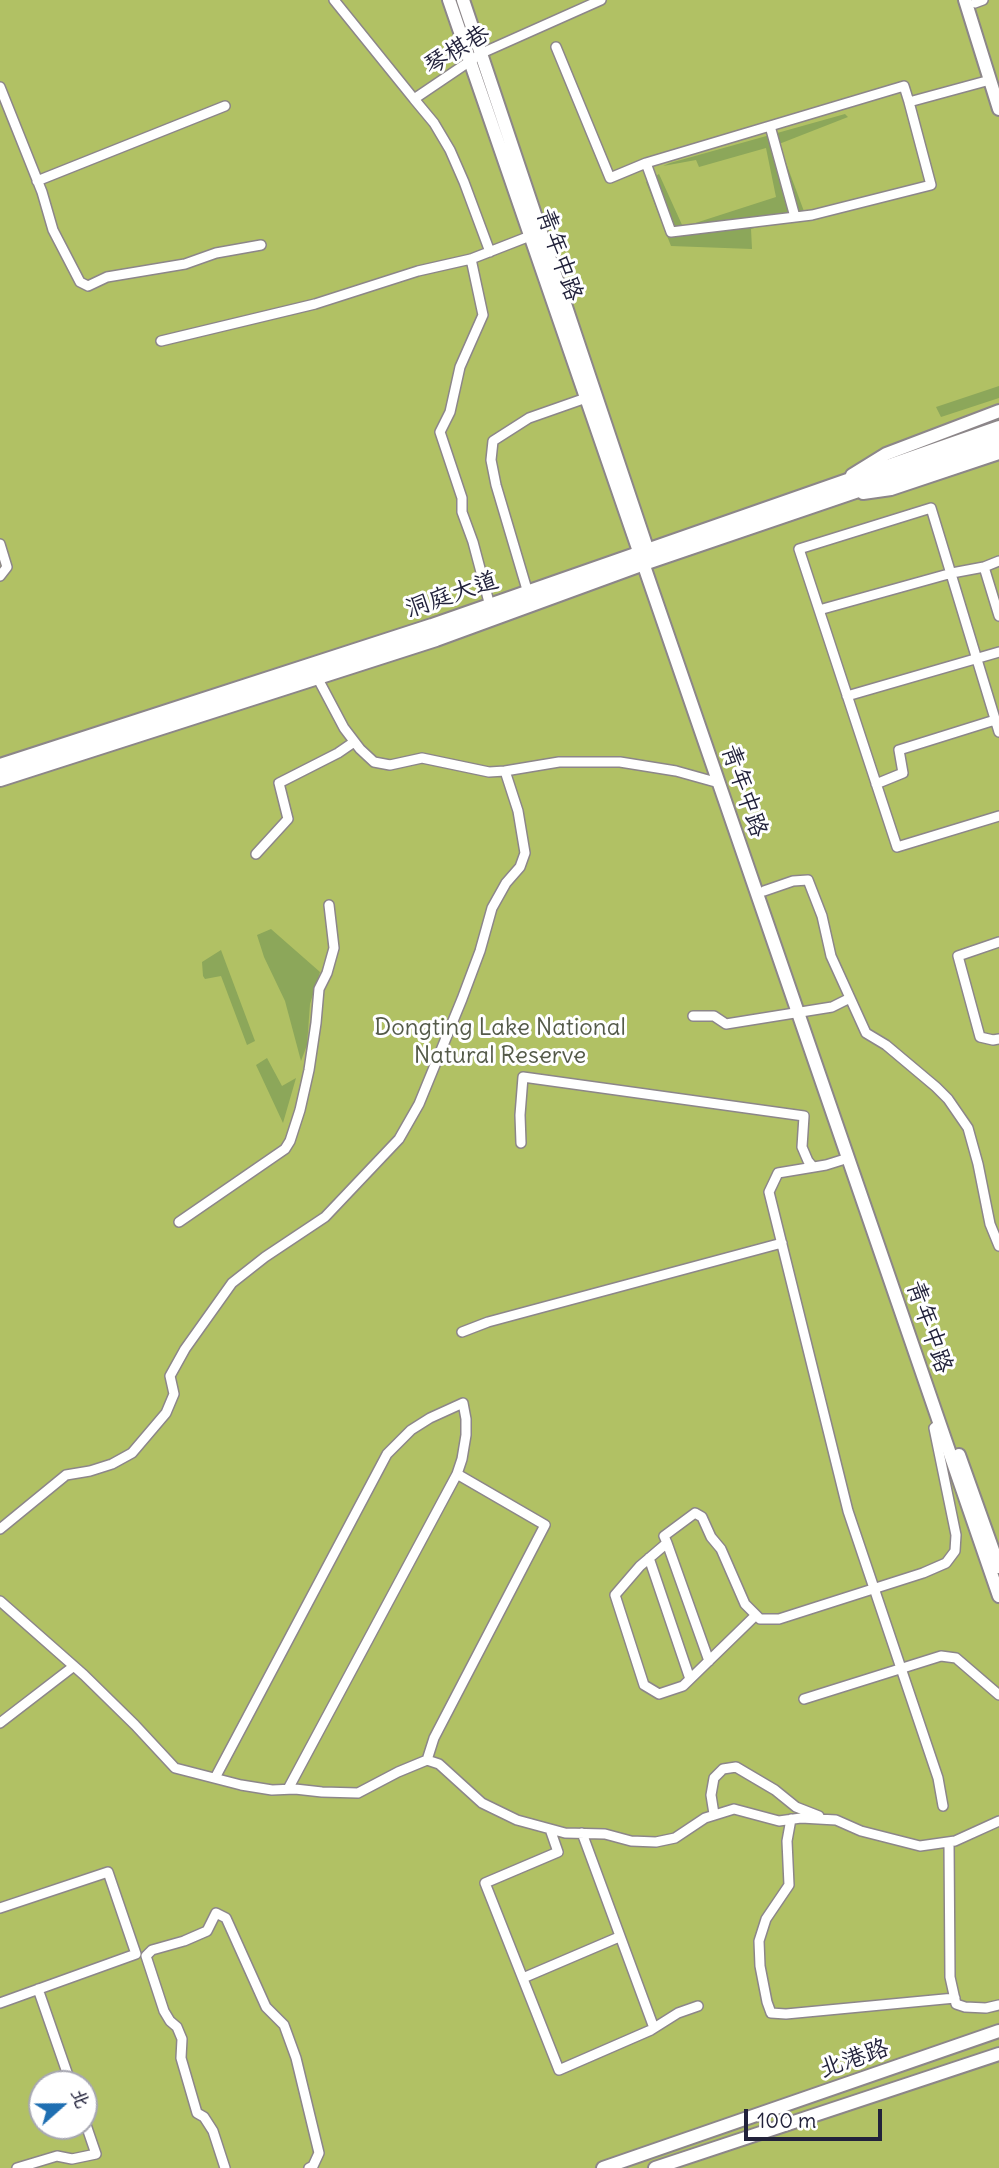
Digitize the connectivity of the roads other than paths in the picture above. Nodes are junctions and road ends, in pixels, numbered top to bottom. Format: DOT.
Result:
graph roads {
  1 [pos="334,0"];
  2 [pos="449,0"];
  3 [pos="463,0"];
  4 [pos="601,0"];
  5 [pos="974,1"];
  6 [pos="556,47"];
  7 [pos="482,53"];
  8 [pos="470,61"];
  9 [pos="994,80"];
  10 [pos="0,87"];
  11 [pos="414,99"];
  12 [pos="909,102"];
  13 [pos="225,106"];
  14 [pos="999,109"];
  15 [pos="770,126"];
  16 [pos="646,163"];
  17 [pos="37,181"];
  18 [pos="794,217"];
  19 [pos="530,236"];
  20 [pos="261,245"];
  21 [pos="490,252"];
  22 [pos="471,259"];
  23 [pos="161,341"];
  24 [pos="586,398"];
  25 [pos="999,411"];
  26 [pos="999,428"];
  27 [pos="999,442"];
  28 [pos="999,453"];
  29 [pos="841,490"];
  30 [pos="0,544"];
  31 [pos="646,557"];
  32 [pos="999,561"];
  33 [pos="984,567"];
  34 [pos="952,573"];
  35 [pos="0,576"];
  36 [pos="528,593"];
  37 [pos="490,606"];
  38 [pos="819,610"];
  39 [pos="999,616"];
  40 [pos="999,652"];
  41 [pos="976,658"];
  42 [pos="317,677"];
  43 [pos="847,696"];
  44 [pos="995,720"];
  45 [pos="999,732"];
  46 [pos="354,741"];
  47 [pos="0,766"];
  48 [pos="505,771"];
  49 [pos="0,779"];
  50 [pos="719,783"];
  51 [pos="876,784"];
  52 [pos="999,816"];
  53 [pos="256,854"];
  54 [pos="764,891"];
  55 [pos="329,905"];
  56 [pos="999,942"];
  57 [pos="850,998"];
  58 [pos="802,1012"];
  59 [pos="693,1016"];
  60 [pos="999,1039"];
  61 [pos="521,1143"];
  62 [pos="842,1160"];
  63 [pos="813,1167"];
  64 [pos="179,1222"];
  65 [pos="782,1242"];
  66 [pos="999,1245"];
  67 [pos="462,1332"];
  68 [pos="940,1423"];
  69 [pos="457,1474"];
  70 [pos="0,1528"];
  71 [pos="667,1543"];
  72 [pos="649,1558"];
  73 [pos="999,1567"];
  74 [pos="999,1596"];
  75 [pos="0,1601"];
  76 [pos="756,1615"];
  77 [pos="709,1661"];
  78 [pos="74,1666"];
  79 [pos="690,1679"];
  80 [pos="999,1695"];
  81 [pos="804,1699"];
  82 [pos="0,1723"];
  83 [pos="427,1760"];
  84 [pos="215,1778"];
  85 [pos="288,1789"];
  86 [pos="943,1806"];
  87 [pos="714,1814"];
  88 [pos="791,1819"];
  89 [pos="827,1819"];
  90 [pos="999,1821"];
  91 [pos="550,1829"];
  92 [pos="582,1833"];
  93 [pos="949,1842"];
  94 [pos="0,1908"];
  95 [pos="619,1937"];
  96 [pos="136,1954"];
  97 [pos="146,1956"];
  98 [pos="523,1978"];
  99 [pos="38,1989"];
  100 [pos="955,1998"];
  101 [pos="0,2003"];
  102 [pos="999,2005"];
  103 [pos="698,2006"];
  104 [pos="654,2028"];
  105 [pos="999,2031"];
  106 [pos="999,2053"];
  107 [pos="66,2070"];
  108 [pos="91,2140"];
  109 [pos="17,2168"];
  110 [pos="225,2168"];
  111 [pos="309,2168"];
  112 [pos="603,2168"];
  113 [pos="655,2168"];
  1 -- 11 [label="street, 琴棋巷"];
  2 -- 8 [label="main road, 青年中路"];
  3 -- 7 [label="main road, 青年中路"];
  4 -- 7 [label="street, 琴棋巷"];
  5 -- 9 [label="main road"];
  6 -- 16 [label="street"];
  7 -- 8 [label="street, 琴棋巷"];
  7 -- 31 [label="main road, 青年中路"];
  8 -- 11 [label="street, 琴棋巷"];
  8 -- 19 [label="main road, 青年中路"];
  9 -- 12 [label="street"];
  9 -- 14 [label="main road"];
  10 -- 17 [label="street"];
  11 -- 21 [label="street"];
  12 -- 15 [label="street"];
  12 -- 18 [label="street"];
  13 -- 17 [label="street"];
  15 -- 16 [label="street"];
  15 -- 18 [label="street"];
  16 -- 18 [label="street"];
  17 -- 20 [label="street"];
  19 -- 21 [label="street"];
  19 -- 24 [label="main road, 青年中路"];
  21 -- 22 [label="street"];
  22 -- 23 [label="street"];
  22 -- 37 [label="street"];
  24 -- 31 [label="main road, 青年中路"];
  24 -- 36 [label="street"];
  25 -- 29 [label="main road"];
  26 -- 29 [label="main road, 洞庭大道"];
  27 -- 29 [label="main road, 洞庭大道"];
  28 -- 29 [label="main road"];
  29 -- 31 [label="main road, 洞庭大道"];
  30 -- 35 [label="street"];
  31 -- 36 [label="main road, 洞庭大道"];
  31 -- 42 [label="main road, 洞庭大道"];
  31 -- 50 [label="main road, 青年中路"];
  31 -- 54 [label="main road"];
  32 -- 33 [label="street"];
  33 -- 34 [label="street"];
  33 -- 39 [label="street"];
  34 -- 38 [label="street"];
  34 -- 38 [label="street"];
  34 -- 41 [label="street"];
  36 -- 37 [label="main road, 洞庭大道"];
  37 -- 47 [label="main road, 洞庭大道"];
  38 -- 43 [label="street"];
  40 -- 41 [label="street"];
  41 -- 43 [label="street"];
  41 -- 44 [label="street"];
  42 -- 46 [label="street"];
  42 -- 49 [label="main road, 洞庭大道"];
  43 -- 51 [label="street"];
  44 -- 45 [label="street"];
  44 -- 51 [label="street"];
  46 -- 48 [label="street"];
  46 -- 53 [label="street"];
  48 -- 50 [label="street"];
  48 -- 70 [label="street"];
  50 -- 58 [label="main road, 青年中路"];
  51 -- 52 [label="street"];
  54 -- 57 [label="street"];
  54 -- 58 [label="main road"];
  55 -- 64 [label="street"];
  56 -- 60 [label="street"];
  57 -- 58 [label="street"];
  57 -- 66 [label="street"];
  58 -- 59 [label="street"];
  58 -- 68 [label="main road, 青年中路"];
  58 -- 73 [label="main road"];
  61 -- 63 [label="street"];
  62 -- 63 [label="street"];
  63 -- 65 [label="street"];
  65 -- 67 [label="street"];
  65 -- 86 [label="street"];
  68 -- 74 [label="main road, 青年中路"];
  68 -- 76 [label="street"];
  69 -- 83 [label="street"];
  69 -- 84 [label="street"];
  69 -- 85 [label="street"];
  71 -- 72 [label="street"];
  71 -- 76 [label="street"];
  71 -- 77 [label="street"];
  72 -- 79 [label="street"];
  72 -- 79 [label="street"];
  75 -- 78 [label="street"];
  76 -- 77 [label="street"];
  77 -- 79 [label="street"];
  78 -- 82 [label="street"];
  78 -- 84 [label="street"];
  80 -- 81 [label="street"];
  83 -- 85 [label="street"];
  83 -- 91 [label="street"];
  84 -- 85 [label="street"];
  87 -- 88 [label="street"];
  87 -- 89 [label="street"];
  87 -- 92 [label="street"];
  88 -- 89 [label="street"];
  88 -- 100 [label="street"];
  89 -- 93 [label="street"];
  90 -- 93 [label="street"];
  91 -- 92 [label="street"];
  91 -- 98 [label="street"];
  92 -- 95 [label="street"];
  93 -- 100 [label="street"];
  94 -- 96 [label="street"];
  95 -- 98 [label="street"];
  95 -- 104 [label="street"];
  96 -- 97 [label="street"];
  96 -- 99 [label="street"];
  97 -- 110 [label="street"];
  97 -- 111 [label="street"];
  98 -- 104 [label="street"];
  99 -- 101 [label="street"];
  99 -- 107 [label="street"];
  100 -- 102 [label="street"];
  103 -- 104 [label="street"];
  105 -- 112 [label="main road, 北港路"];
  106 -- 113 [label="main road, 北港路"];
  108 -- 109 [label="street"];
}
